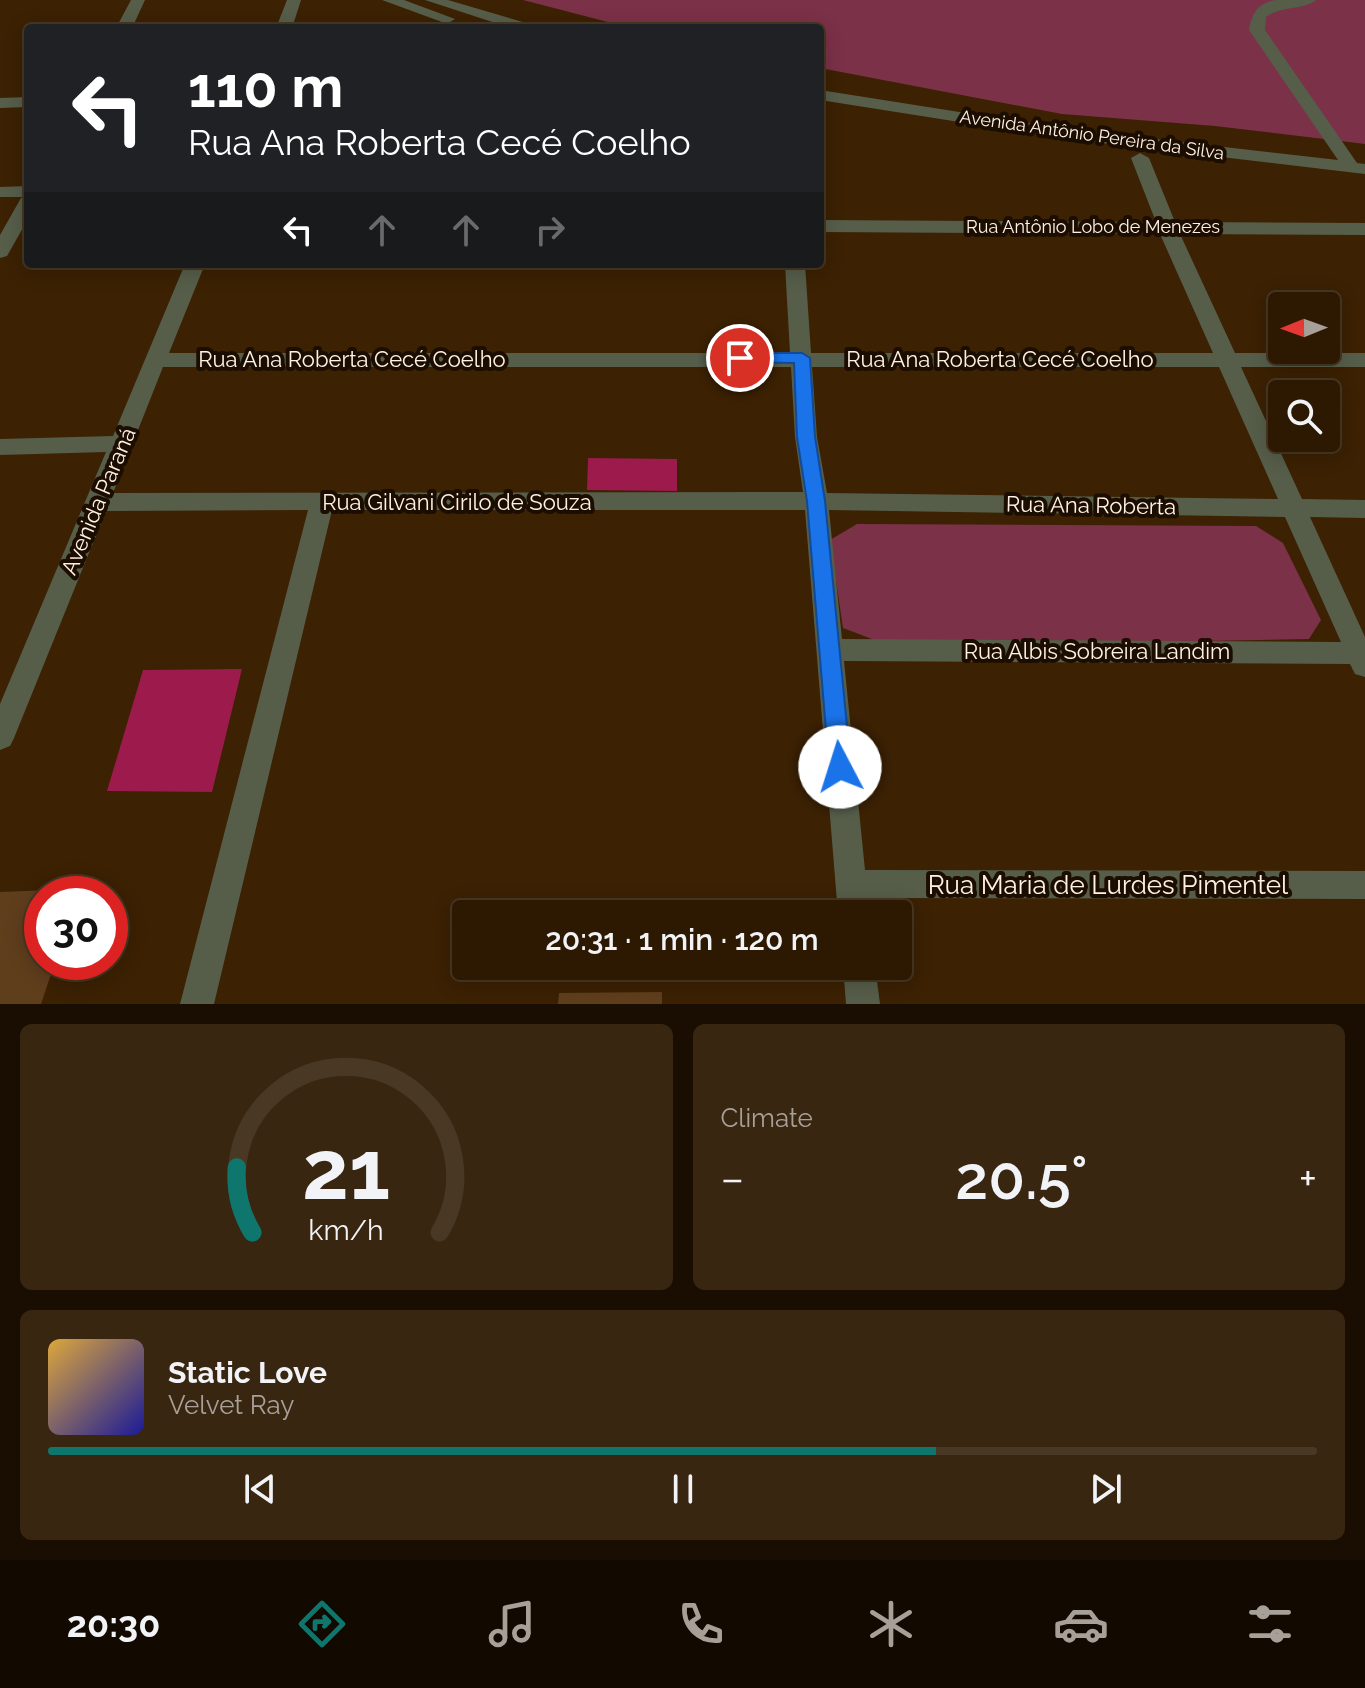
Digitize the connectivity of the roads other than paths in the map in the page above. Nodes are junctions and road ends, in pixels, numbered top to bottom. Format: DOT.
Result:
graph roads {
  1 [pos="138,0"];
  2 [pos="294,0"];
  3 [pos="389,0"];
  4 [pos="432,0"];
  5 [pos="1309,0"];
  6 [pos="126,24"];
  7 [pos="285,24"];
  8 [pos="464,24"];
  9 [pos="514,24"];
  10 [pos="824,96"];
  11 [pos="24,102"];
  12 [pos="0,103"];
  13 [pos="824,111"];
  14 [pos="1028,136"];
  15 [pos="1140,158"];
  16 [pos="1260,164"];
  17 [pos="1358,168"];
  18 [pos="1365,184"];
  19 [pos="24,191"];
  20 [pos="0,192"];
  21 [pos="24,209"];
  22 [pos="824,226"];
  23 [pos="1167,227"];
  24 [pos="1365,229"];
  25 [pos="0,252"];
  26 [pos="193,268"];
  27 [pos="795,268"];
  28 [pos="802,358"];
  29 [pos="156,360"];
  30 [pos="1365,360"];
  31 [pos="1228,361"];
  32 [pos="123,444"];
  33 [pos="0,447"];
  34 [pos="816,501"];
  35 [pos="97,502"];
  36 [pos="322,502"];
  37 [pos="1295,508"];
  38 [pos="1365,509"];
  39 [pos="828,650"];
  40 [pos="1363,657"];
  41 [pos="0,738"];
  42 [pos="1365,885"];
  43 [pos="852,899"];
  44 [pos="860,980"];
  45 [pos="197,1004"];
  46 [pos="863,1004"];
  1 -- 6 [label="street"];
  2 -- 7 [label="street"];
  3 -- 8 [label="street"];
  4 -- 9 [label="street"];
  5 -- 17 [label="street"];
  10 -- 14 [label="street, Avenida Antônio Pereira da Silva"];
  11 -- 12 [label="street"];
  13 -- 14 [label="street, Avenida Antônio Pereira da Silva"];
  14 -- 15 [label="street, Avenida Antônio Pereira da Silva"];
  14 -- 16 [label="street, Avenida Antônio Pereira da Silva"];
  15 -- 16 [label="street, Avenida Antônio Pereira da Silva"];
  15 -- 23 [label="street"];
  16 -- 17 [label="street, Avenida Antônio Pereira da Silva"];
  16 -- 18 [label="street, Avenida Antônio Pereira da Silva"];
  19 -- 20 [label="street"];
  21 -- 25 [label="street"];
  22 -- 23 [label="street, Rua Antônio Lobo de Menezes"];
  23 -- 24 [label="street, Rua Antônio Lobo de Menezes"];
  23 -- 31 [label="street"];
  26 -- 29 [label="street, Avenida Paraná"];
  27 -- 28 [label="street"];
  28 -- 29 [label="street, Rua Ana Roberta Cecé Coelho"];
  28 -- 31 [label="street, Rua Ana Roberta Cecé Coelho"];
  28 -- 34 [label="street"];
  29 -- 32 [label="street, Avenida Paraná"];
  30 -- 31 [label="street, Rua Ana Roberta Cecé Coelho"];
  31 -- 37 [label="street"];
  32 -- 33 [label="street"];
  32 -- 35 [label="street, Avenida Paraná"];
  34 -- 36 [label="street, Rua Gilvani Cirilo de Souza"];
  34 -- 37 [label="street, Rua Ana Roberta"];
  34 -- 39 [label="street"];
  35 -- 36 [label="street, Rua Gilvani Cirilo de Souza"];
  35 -- 41 [label="street, Avenida Paraná"];
  36 -- 45 [label="street"];
  37 -- 38 [label="street, Rua Ana Roberta"];
  37 -- 40 [label="street"];
  39 -- 40 [label="street, Rua Albis Sobreira Landim"];
  39 -- 43 [label="street"];
  42 -- 43 [label="street, Rua Maria de Lurdes Pimentel"];
  44 -- 46 [label="street"];
}
